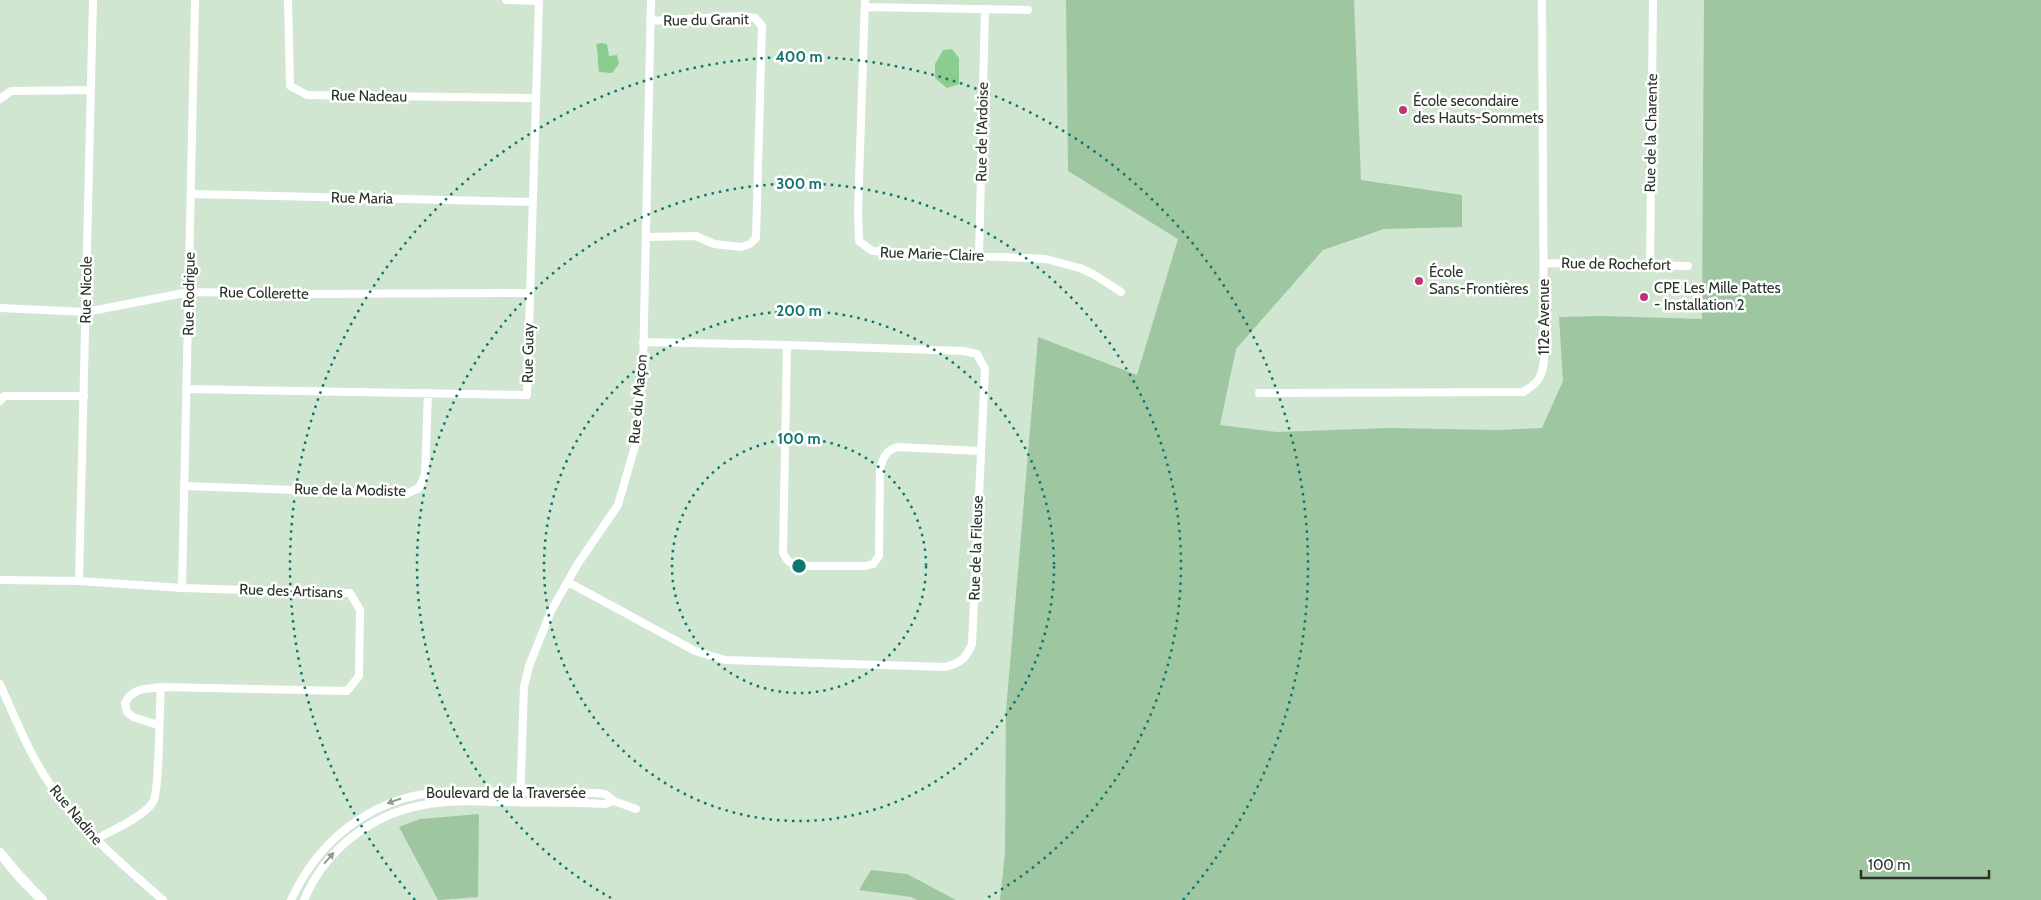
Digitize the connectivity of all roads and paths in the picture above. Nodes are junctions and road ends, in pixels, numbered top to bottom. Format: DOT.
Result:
graph roads {
  1 [pos="93,0"];
  2 [pos="195,0"];
  3 [pos="288,0"];
  4 [pos="506,0"];
  5 [pos="539,0"];
  6 [pos="651,0"];
  7 [pos="1542,0"];
  8 [pos="1653,0"];
  9 [pos="865,3"];
  10 [pos="984,9"];
  11 [pos="1028,10"];
  12 [pos="650,21"];
  13 [pos="91,90"];
  14 [pos="536,98"];
  15 [pos="0,99"];
  16 [pos="191,194"];
  17 [pos="532,202"];
  18 [pos="646,238"];
  19 [pos="979,256"];
  20 [pos="1544,263"];
  21 [pos="1650,266"];
  22 [pos="1688,266"];
  23 [pos="189,292"];
  24 [pos="530,292"];
  25 [pos="1121,292"];
  26 [pos="0,308"];
  27 [pos="86,312"];
  28 [pos="643,342"];
  29 [pos="787,345"];
  30 [pos="186,389"];
  31 [pos="428,393"];
  32 [pos="1259,393"];
  33 [pos="84,396"];
  34 [pos="0,401"];
  35 [pos="980,451"];
  36 [pos="184,486"];
  37 [pos="0,580"];
  38 [pos="79,581"];
  39 [pos="568,582"];
  40 [pos="182,588"];
  41 [pos="0,684"];
  42 [pos="161,687"];
  43 [pos="158,725"];
  44 [pos="521,792"];
  45 [pos="614,800"];
  46 [pos="520,803"];
  47 [pos="636,809"];
  48 [pos="96,839"];
  49 [pos="0,853"];
  50 [pos="42,900"];
  51 [pos="163,900"];
  52 [pos="291,900"];
  53 [pos="304,900"];
  1 -- 13 [label="street, Rue Nicole"];
  2 -- 16 [label="street, Rue Rodrigue"];
  3 -- 14 [label="street, Rue Nadeau"];
  4 -- 5 [label="street"];
  5 -- 14 [label="street, Rue Guay"];
  6 -- 12 [label="street, Rue du Maçon"];
  7 -- 20 [label="street, 112e Avenue"];
  8 -- 21 [label="street, Rue de la Charente"];
  9 -- 10 [label="street"];
  9 -- 19 [label="street, Rue Marie-Claire"];
  10 -- 11 [label="street"];
  10 -- 19 [label="street, Rue de l'Ardoise"];
  12 -- 18 [label="street, Rue du Maçon"];
  12 -- 18 [label="street, Rue du Granit"];
  13 -- 15 [label="street"];
  13 -- 27 [label="street, Rue Nicole"];
  14 -- 17 [label="street, Rue Guay"];
  16 -- 17 [label="street, Rue Maria"];
  16 -- 23 [label="street, Rue Rodrigue"];
  17 -- 24 [label="street, Rue Guay"];
  18 -- 28 [label="street, Rue du Maçon"];
  19 -- 25 [label="street, Rue Marie-Claire"];
  20 -- 21 [label="street, Rue de Rochefort"];
  20 -- 32 [label="street, 112e Avenue"];
  21 -- 22 [label="street, Rue de Rochefort"];
  23 -- 24 [label="street, Rue Collerette"];
  23 -- 27 [label="street, Rue Collerette"];
  23 -- 30 [label="street, Rue Rodrigue"];
  24 -- 31 [label="street, Rue Guay"];
  26 -- 27 [label="street, Rue Collerette"];
  27 -- 33 [label="street, Rue Nicole"];
  28 -- 29 [label="street, Rue de la Fileuse"];
  28 -- 39 [label="street, Rue du Maçon"];
  29 -- 35 [label="street, Rue de la Fileuse"];
  29 -- 35 [label="street"];
  30 -- 31 [label="street, Rue Guay"];
  30 -- 36 [label="street, Rue Rodrigue"];
  31 -- 36 [label="street, Rue de la Modiste"];
  33 -- 34 [label="street"];
  33 -- 38 [label="street, Rue Nicole"];
  35 -- 39 [label="street, Rue de la Fileuse"];
  36 -- 40 [label="street, Rue Rodrigue"];
  37 -- 38 [label="street, Rue des Artisans"];
  38 -- 40 [label="street, Rue des Artisans"];
  39 -- 44 [label="street, Rue du Maçon"];
  40 -- 42 [label="street, Rue des Artisans"];
  41 -- 48 [label="street, Rue Nadine"];
  42 -- 43 [label="street"];
  42 -- 43 [label="street, Rue des Artisans"];
  43 -- 48 [label="street"];
  44 -- 45 [label="street, Boulevard de la Traversée"];
  44 -- 46 [label="street, Rue du Maçon"];
  44 -- 52 [label="street, Boulevard de la Traversée, one-way"];
  45 -- 46 [label="street, Boulevard de la Traversée"];
  45 -- 47 [label="street, Boulevard de la Traversée"];
  53 -- 46 [label="street, Boulevard de la Traversée, one-way"];
  48 -- 51 [label="street, Rue Nadine"];
  49 -- 50 [label="street"];
}
